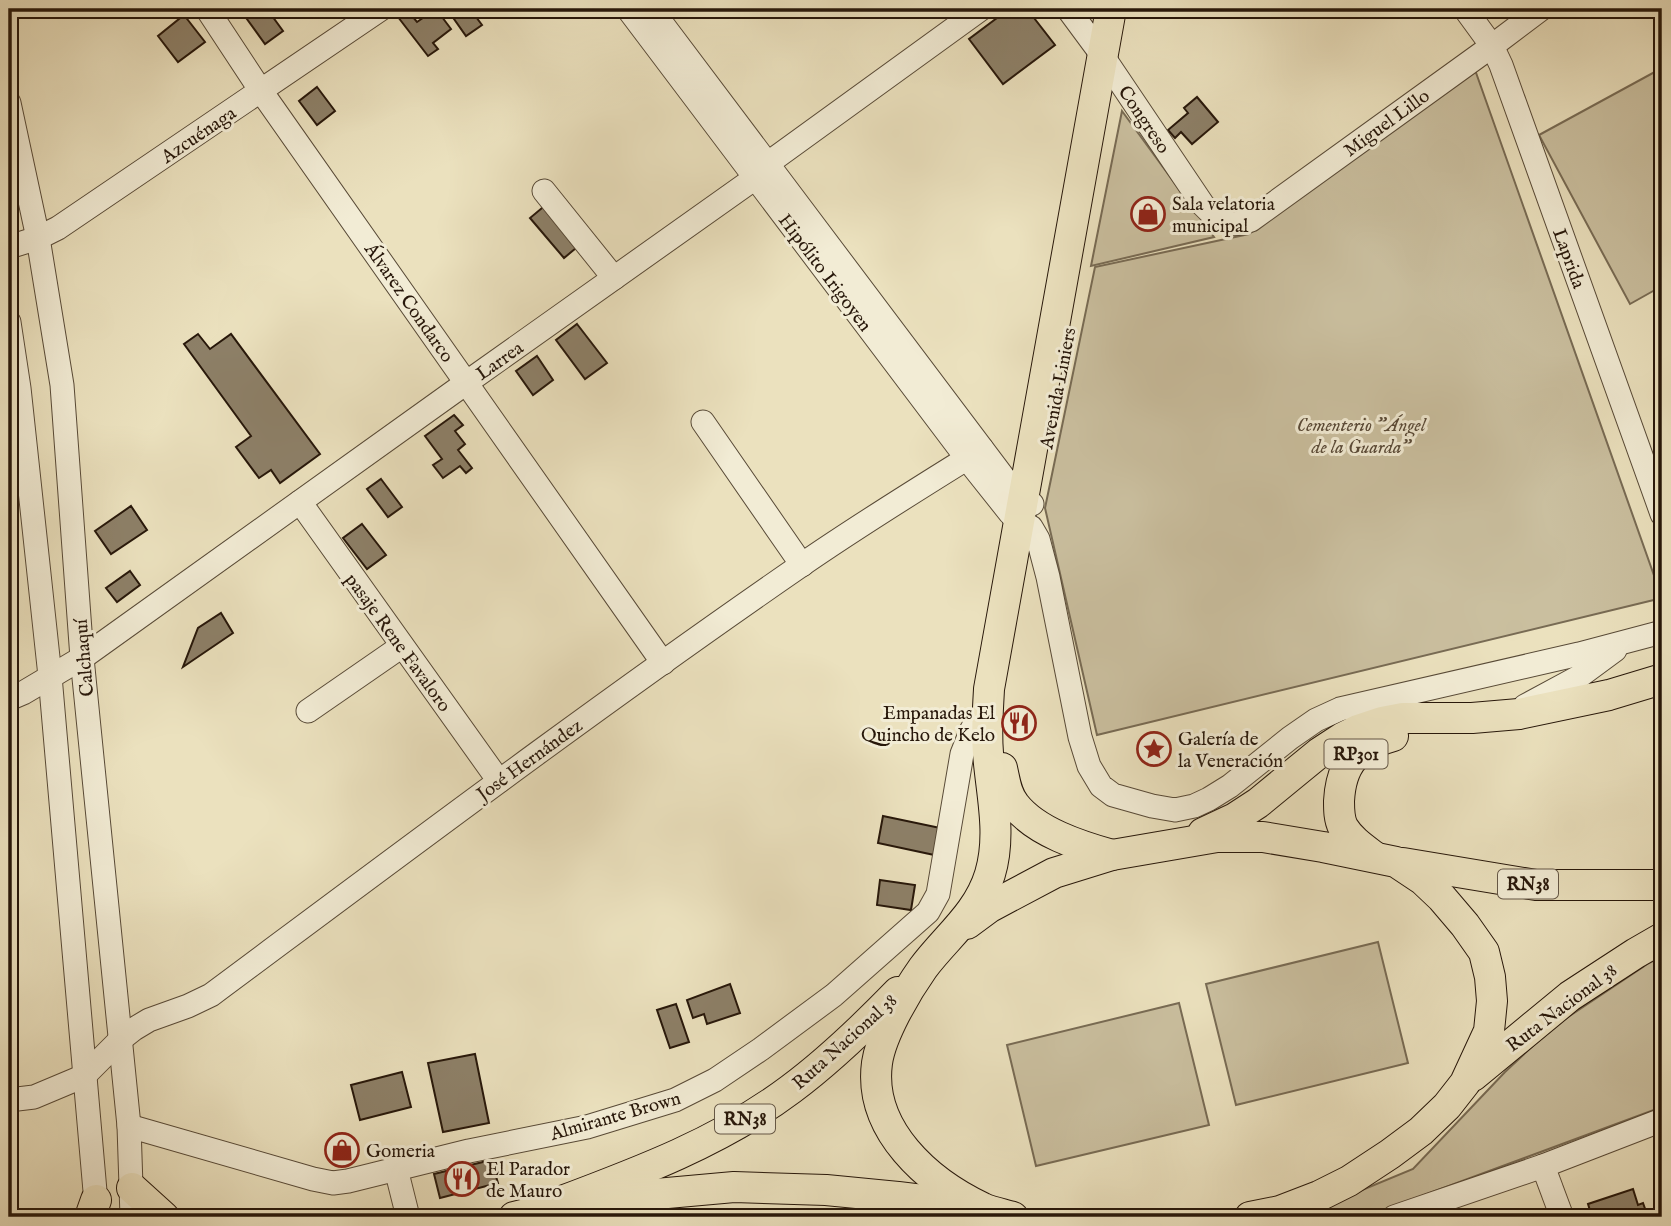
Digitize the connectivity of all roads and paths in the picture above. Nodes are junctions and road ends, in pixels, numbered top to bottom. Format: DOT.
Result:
graph roads {
  1 [pos="206,9"];
  2 [pos="381,9"];
  3 [pos="628,9"];
  4 [pos="651,9"];
  5 [pos="981,9"];
  6 [pos="1068,9"];
  7 [pos="1111,9"];
  8 [pos="1128,9"];
  9 [pos="1465,9"];
  10 [pos="1541,9"];
  11 [pos="1492,46"];
  12 [pos="1109,65"];
  13 [pos="261,91"];
  14 [pos="9,103"];
  15 [pos="761,171"];
  16 [pos="544,191"];
  17 [pos="1227,225"];
  18 [pos="38,238"];
  19 [pos="9,247"];
  20 [pos="614,278"];
  21 [pos="9,322"];
  22 [pos="466,383"];
  23 [pos="15,407"];
  24 [pos="703,422"];
  25 [pos="974,453"];
  26 [pos="300,502"];
  27 [pos="1027,513"];
  28 [pos="1662,514"];
  29 [pos="802,565"];
  30 [pos="1662,632"];
  31 [pos="1623,644"];
  32 [pos="401,646"];
  33 [pos="82,658"];
  34 [pos="663,663"];
  35 [pos="50,676"];
  36 [pos="1662,679"];
  37 [pos="9,699"];
  38 [pos="308,710"];
  39 [pos="1510,715"];
  40 [pos="988,718"];
  41 [pos="1472,718"];
  42 [pos="996,769"];
  43 [pos="499,781"];
  44 [pos="1176,842"];
  45 [pos="1112,855"];
  46 [pos="1385,860"];
  47 [pos="1662,885"];
  48 [pos="953,935"];
  49 [pos="1662,938"];
  50 [pos="923,967"];
  51 [pos="120,1040"];
  52 [pos="85,1076"];
  53 [pos="1465,1083"];
  54 [pos="9,1100"];
  55 [pos="1662,1120"];
  56 [pos="129,1126"];
  57 [pos="1543,1166"];
  58 [pos="396,1169"];
  59 [pos="132,1203"];
  60 [pos="984,1208"];
  61 [pos="612,1209"];
  62 [pos="95,1212"];
  63 [pos="1277,1214"];
  64 [pos="525,1216"];
  65 [pos="164,1217"];
  66 [pos="408,1217"];
  67 [pos="1013,1217"];
  68 [pos="1250,1217"];
  69 [pos="1394,1217"];
  70 [pos="1562,1217"];
  1 -- 13 [label="street, Álvarez Condarco"];
  2 -- 13 [label="street, Azcuénaga"];
  3 -- 15 [label="street, Hipólito Irigoyen"];
  4 -- 15 [label="street, Hipólito Irigoyen"];
  5 -- 15 [label="street, Larrea"];
  6 -- 12 [label="street, Congreso"];
  7 -- 12 [label="main road, Avenida Liniers"];
  8 -- 12 [label="main road, Avenida Liniers"];
  9 -- 11 [label="street, Laprida"];
  10 -- 11 [label="street, Miguel Lillo"];
  11 -- 17 [label="street, Miguel Lillo"];
  11 -- 28 [label="street, Laprida"];
  12 -- 17 [label="street, Congreso"];
  12 -- 27 [label="main road, Avenida Liniers"];
  13 -- 18 [label="street, Azcuénaga"];
  13 -- 22 [label="street, Álvarez Condarco"];
  14 -- 18 [label="street, Calchaquí"];
  15 -- 20 [label="street, Larrea"];
  15 -- 25 [label="street, Hipólito Irigoyen"];
  16 -- 20 [label="street"];
  18 -- 19 [label="street, Azcuénaga"];
  18 -- 33 [label="street, Calchaquí"];
  20 -- 22 [label="street, Larrea"];
  21 -- 23 [label="street, Calchaquí"];
  22 -- 26 [label="street, Larrea"];
  22 -- 34 [label="street, Álvarez Condarco"];
  23 -- 35 [label="street, Calchaquí"];
  24 -- 29 [label="street"];
  25 -- 27 [label="street, Hipólito Irigoyen"];
  25 -- 29 [label="street, José Hernández"];
  26 -- 32 [label="street, pasaje Rene Favaloro"];
  26 -- 33 [label="street, Larrea"];
  27 -- 31 [label="street"];
  27 -- 40 [label="main road, Avenida Liniers"];
  27 -- 42 [label="main road, Avenida Liniers"];
  29 -- 34 [label="street, José Hernández"];
  30 -- 31 [label="street"];
  31 -- 39 [label="street"];
  32 -- 38 [label="street"];
  32 -- 43 [label="street, pasaje Rene Favaloro"];
  33 -- 35 [label="street, Larrea"];
  33 -- 51 [label="street, Calchaquí"];
  34 -- 43 [label="street, José Hernández"];
  35 -- 37 [label="street, Larrea"];
  35 -- 52 [label="street, Calchaquí"];
  36 -- 39 [label="main road, RP301"];
  39 -- 41 [label="main road, RP301"];
  40 -- 42 [label="main road, Avenida Liniers"];
  40 -- 58 [label="street, Almirante Brown"];
  41 -- 44 [label="main road, RP301"];
  41 -- 46 [label="main road, RP301"];
  42 -- 45 [label="main road"];
  42 -- 48 [label="main road"];
  43 -- 51 [label="street, José Hernández"];
  44 -- 45 [label="main road, RN38"];
  44 -- 46 [label="main road, RN38"];
  45 -- 48 [label="main road, RN38"];
  46 -- 47 [label="main road, RN38"];
  46 -- 53 [label="main road, RN38"];
  48 -- 50 [label="main road, RN38"];
  49 -- 53 [label="main road, Ruta Nacional 38 / RN38"];
  50 -- 60 [label="main road, RN38"];
  50 -- 64 [label="main road, Ruta Nacional 38 / RN38"];
  51 -- 52 [label="street, José Hernández"];
  51 -- 56 [label="street, Calchaquí"];
  52 -- 54 [label="street"];
  52 -- 62 [label="street, Calchaquí"];
  53 -- 63 [label="main road, RN38"];
  55 -- 57 [label="street"];
  56 -- 58 [label="street, Almirante Brown"];
  56 -- 59 [label="street, Calchaquí"];
  57 -- 69 [label="street"];
  57 -- 70 [label="street"];
  58 -- 66 [label="street"];
  59 -- 65 [label="main road"];
  60 -- 61 [label="main road, Ruta Nacional 38 / RN38"];
  60 -- 67 [label="main road, RN38"];
  61 -- 64 [label="main road, Ruta Nacional 38 / RN38"];
  63 -- 68 [label="main road, RN38"];
}
